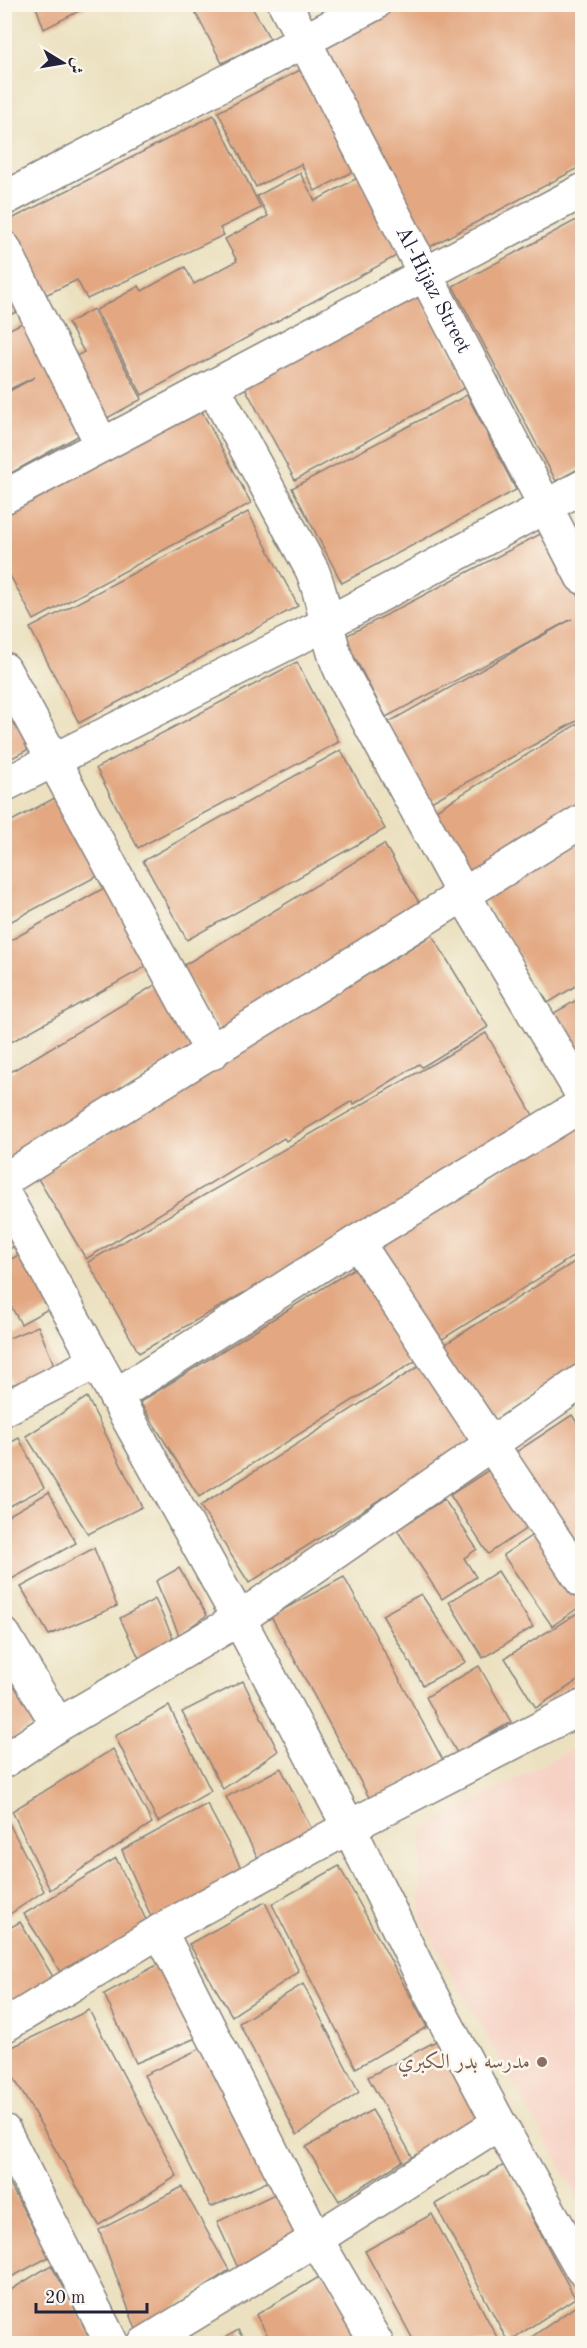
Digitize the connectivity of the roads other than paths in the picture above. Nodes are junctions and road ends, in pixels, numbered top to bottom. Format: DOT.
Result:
graph roads {
  1 [pos="285,4"];
  2 [pos="374,4"];
  3 [pos="305,42"];
  4 [pos="582,191"];
  5 [pos="4,199"];
  6 [pos="4,248"];
  7 [pos="425,275"];
  8 [pos="213,387"];
  9 [pos="102,445"];
  10 [pos="582,488"];
  11 [pos="4,497"];
  12 [pos="546,507"];
  13 [pos="582,577"];
  14 [pos="326,624"];
  15 [pos="4,669"];
  16 [pos="53,760"];
  17 [pos="4,785"];
  18 [pos="582,821"];
  19 [pos="463,894"];
  20 [pos="212,1053"];
  21 [pos="582,1094"];
  22 [pos="582,1106"];
  23 [pos="4,1180"];
  24 [pos="4,1194"];
  25 [pos="357,1242"];
  26 [pos="96,1362"];
  27 [pos="582,1381"];
  28 [pos="115,1396"];
  29 [pos="4,1409"];
  30 [pos="491,1444"];
  31 [pos="582,1581"];
  32 [pos="239,1619"];
  33 [pos="4,1635"];
  34 [pos="582,1707"];
  35 [pos="58,1725"];
  36 [pos="4,1761"];
  37 [pos="349,1827"];
  38 [pos="159,1931"];
  39 [pos="4,2026"];
  40 [pos="499,2123"];
  41 [pos="4,2131"];
  42 [pos="316,2239"];
  43 [pos="582,2269"];
  44 [pos="112,2343"];
  45 [pos="144,2343"];
  46 [pos="377,2343"];
  1 -- 3 [label="street, Al-Hijaz Street"];
  2 -- 3 [label="street"];
  3 -- 5 [label="street"];
  3 -- 7 [label="street, Al-Hijaz Street"];
  4 -- 7 [label="street"];
  6 -- 9 [label="street"];
  7 -- 8 [label="street"];
  7 -- 12 [label="street, Al-Hijaz Street"];
  8 -- 9 [label="street"];
  8 -- 14 [label="street"];
  9 -- 11 [label="street"];
  10 -- 12 [label="street"];
  12 -- 13 [label="street, Al-Hijaz Street"];
  12 -- 14 [label="street"];
  14 -- 16 [label="street"];
  14 -- 19 [label="street"];
  15 -- 16 [label="street"];
  16 -- 17 [label="street"];
  16 -- 20 [label="street"];
  18 -- 19 [label="street"];
  19 -- 20 [label="street"];
  19 -- 21 [label="street"];
  20 -- 23 [label="street"];
  22 -- 25 [label="street"];
  24 -- 26 [label="street"];
  25 -- 28 [label="street"];
  25 -- 30 [label="street"];
  26 -- 28 [label="street"];
  26 -- 29 [label="street"];
  27 -- 30 [label="street"];
  28 -- 32 [label="street"];
  30 -- 31 [label="street"];
  30 -- 32 [label="street"];
  32 -- 35 [label="street"];
  32 -- 37 [label="street"];
  33 -- 35 [label="street"];
  34 -- 37 [label="street"];
  35 -- 36 [label="street"];
  37 -- 38 [label="street"];
  37 -- 40 [label="street"];
  38 -- 39 [label="street"];
  38 -- 42 [label="street"];
  40 -- 42 [label="street"];
  40 -- 43 [label="street"];
  41 -- 44 [label="street"];
  42 -- 45 [label="street"];
  42 -- 46 [label="street"];
}
